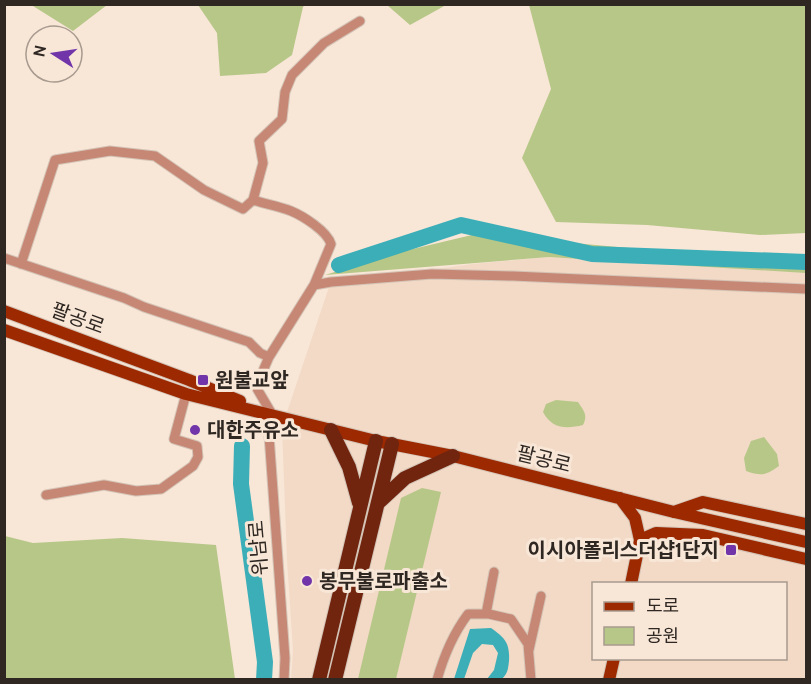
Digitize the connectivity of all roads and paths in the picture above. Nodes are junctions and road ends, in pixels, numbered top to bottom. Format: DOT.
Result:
graph roads {
  1 [pos="360,21"];
  2 [pos="253,200"];
  3 [pos="4,258"];
  4 [pos="21,264"];
  5 [pos="314,285"];
  6 [pos="807,289"];
  7 [pos="4,311"];
  8 [pos="4,330"];
  9 [pos="269,357"];
  10 [pos="186,394"];
  11 [pos="272,414"];
  12 [pos="331,430"];
  13 [pos="376,441"];
  14 [pos="393,444"];
  15 [pos="453,456"];
  16 [pos="46,495"];
  17 [pos="620,498"];
  18 [pos="377,505"];
  19 [pos="360,506"];
  20 [pos="674,512"];
  21 [pos="807,524"];
  22 [pos="703,535"];
  23 [pos="640,540"];
  24 [pos="807,542"];
  25 [pos="807,559"];
  26 [pos="494,572"];
  27 [pos="631,582"];
  28 [pos="541,596"];
  29 [pos="486,614"];
  30 [pos="529,653"];
  31 [pos="614,660"];
  32 [pos="284,680"];
  33 [pos="319,680"];
  34 [pos="335,680"];
  35 [pos="437,680"];
  36 [pos="531,680"];
  37 [pos="609,680"];
  1 -- 2 [label="street"];
  2 -- 4 [label="street"];
  2 -- 5 [label="street"];
  3 -- 4 [label="street"];
  4 -- 9 [label="street"];
  5 -- 6 [label="street"];
  5 -- 9 [label="street"];
  7 -- 11 [label="main road, 팔공로"];
  8 -- 10 [label="main road, 팔공로"];
  9 -- 11 [label="street"];
  10 -- 11 [label="main road, 팔공로"];
  10 -- 16 [label="street"];
  11 -- 12 [label="main road, 팔공로"];
  11 -- 32 [label="street, 위남로"];
  12 -- 13 [label="main road, 팔공로"];
  12 -- 19 [label="highway"];
  13 -- 14 [label="main road, 팔공로"];
  13 -- 19 [label="highway"];
  14 -- 15 [label="main road, 팔공로"];
  14 -- 18 [label="highway"];
  15 -- 17 [label="main road, 팔공로"];
  15 -- 18 [label="highway"];
  17 -- 20 [label="main road, 팔공로"];
  17 -- 23 [label="main road"];
  18 -- 34 [label="highway"];
  19 -- 33 [label="highway"];
  20 -- 21 [label="main road"];
  20 -- 22 [label="main road"];
  20 -- 24 [label="main road, 팔공로"];
  22 -- 23 [label="main road"];
  22 -- 25 [label="main road"];
  23 -- 27 [label="main road"];
  26 -- 29 [label="street"];
  28 -- 30 [label="street"];
  29 -- 30 [label="street"];
  29 -- 35 [label="street"];
  30 -- 36 [label="street"];
  31 -- 37 [label="main road"];
}
